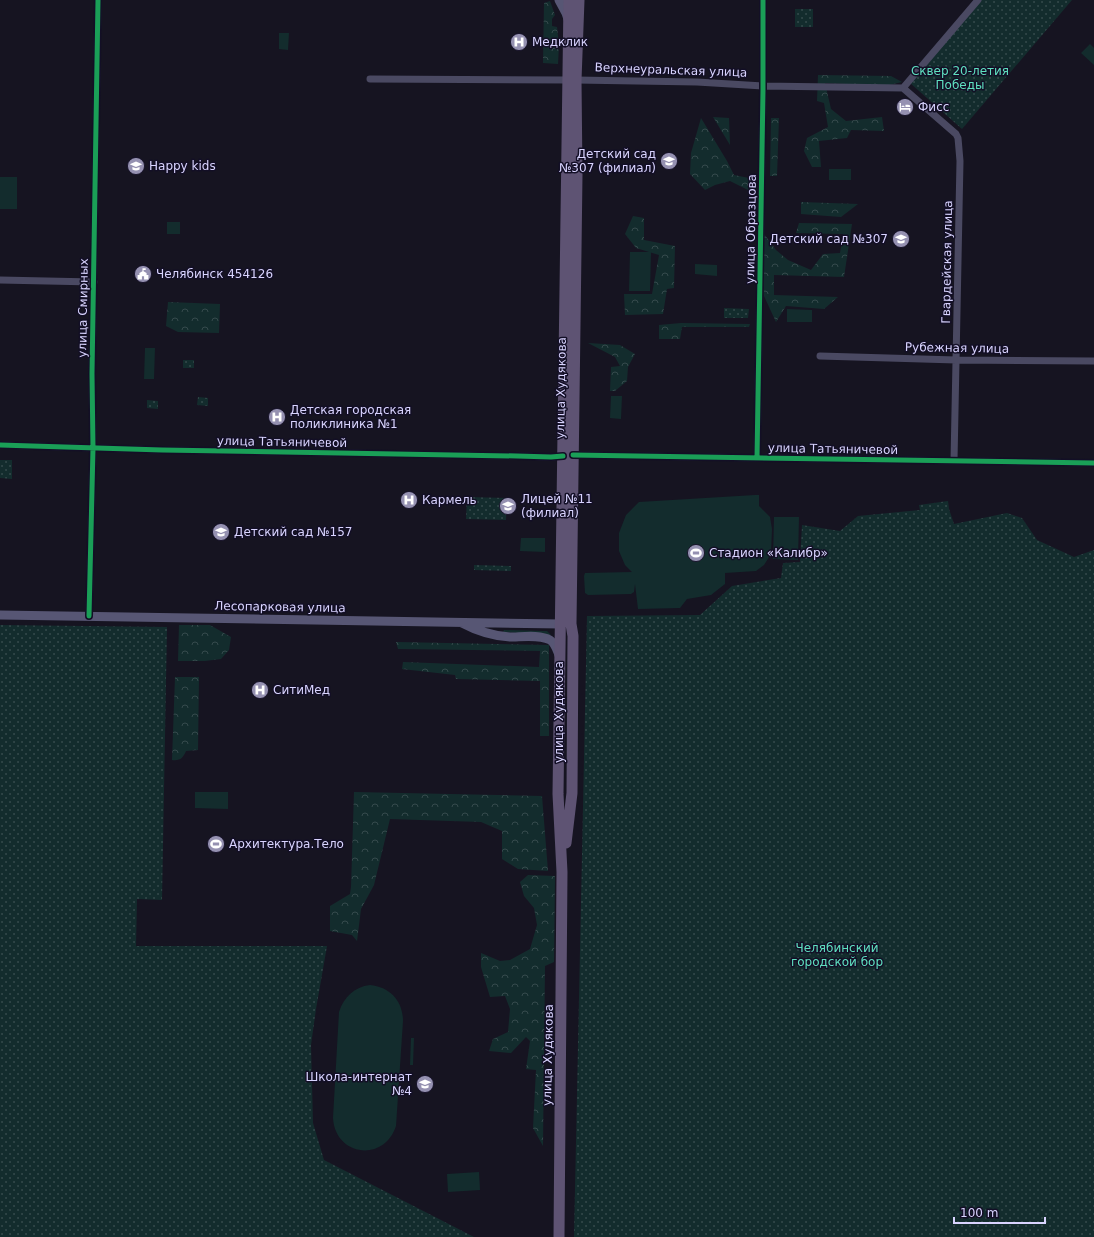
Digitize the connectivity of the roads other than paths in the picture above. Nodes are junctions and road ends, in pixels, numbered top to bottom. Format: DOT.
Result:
graph roads {
  1 [pos="98,0"];
  2 [pos="559,0"];
  3 [pos="569,0"];
  4 [pos="579,0"];
  5 [pos="763,0"];
  6 [pos="978,0"];
  7 [pos="568,22"];
  8 [pos="370,79"];
  9 [pos="572,80"];
  10 [pos="763,86"];
  11 [pos="903,88"];
  12 [pos="0,280"];
  13 [pos="94,282"];
  14 [pos="820,356"];
  15 [pos="956,360"];
  16 [pos="1094,361"];
  17 [pos="0,445"];
  18 [pos="93,448"];
  19 [pos="568,455"];
  20 [pos="757,458"];
  21 [pos="954,461"];
  22 [pos="1094,463"];
  23 [pos="0,615"];
  24 [pos="89,616"];
  25 [pos="459,622"];
  26 [pos="566,624"];
  27 [pos="561,659"];
  28 [pos="562,872"];
  29 [pos="559,1237"];
  1 -- 13 [label="street, улица Смирных"];
  2 -- 7 [label="main road"];
  3 -- 7 [label="main road, улица Худякова"];
  4 -- 9 [label="main road, улица Худякова"];
  5 -- 10 [label="street, улица Образцова"];
  6 -- 11 [label="street"];
  7 -- 9 [label="main road, улица Худякова"];
  8 -- 9 [label="street, Верхнеуральская улица"];
  9 -- 10 [label="street, Верхнеуральская улица"];
  9 -- 19 [label="main road, улица Худякова"];
  10 -- 11 [label="street, Верхнеуральская улица"];
  10 -- 20 [label="street, улица Образцова"];
  11 -- 15 [label="street, Гвардейская улица"];
  12 -- 13 [label="street"];
  13 -- 18 [label="street, улица Смирных"];
  14 -- 15 [label="street, Рубежная улица"];
  15 -- 16 [label="street, Рубежная улица"];
  15 -- 21 [label="street, Гвардейская улица"];
  17 -- 18 [label="street, улица Татьяничевой"];
  18 -- 19 [label="street, улица Татьяничевой"];
  18 -- 24 [label="street, улица Смирных"];
  19 -- 20 [label="street, улица Татьяничевой"];
  19 -- 26 [label="main road, улица Худякова"];
  20 -- 21 [label="street, улица Татьяничевой"];
  21 -- 22 [label="street, улица Татьяничевой"];
  23 -- 24 [label="main road, Лесопарковая улица"];
  24 -- 25 [label="main road, Лесопарковая улица"];
  25 -- 26 [label="main road, Лесопарковая улица"];
  25 -- 27 [label="main road"];
  26 -- 27 [label="main road, улица Худякова"];
  26 -- 28 [label="main road, улица Худякова"];
  27 -- 28 [label="main road, улица Худякова"];
  28 -- 29 [label="main road, улица Худякова"];
}
